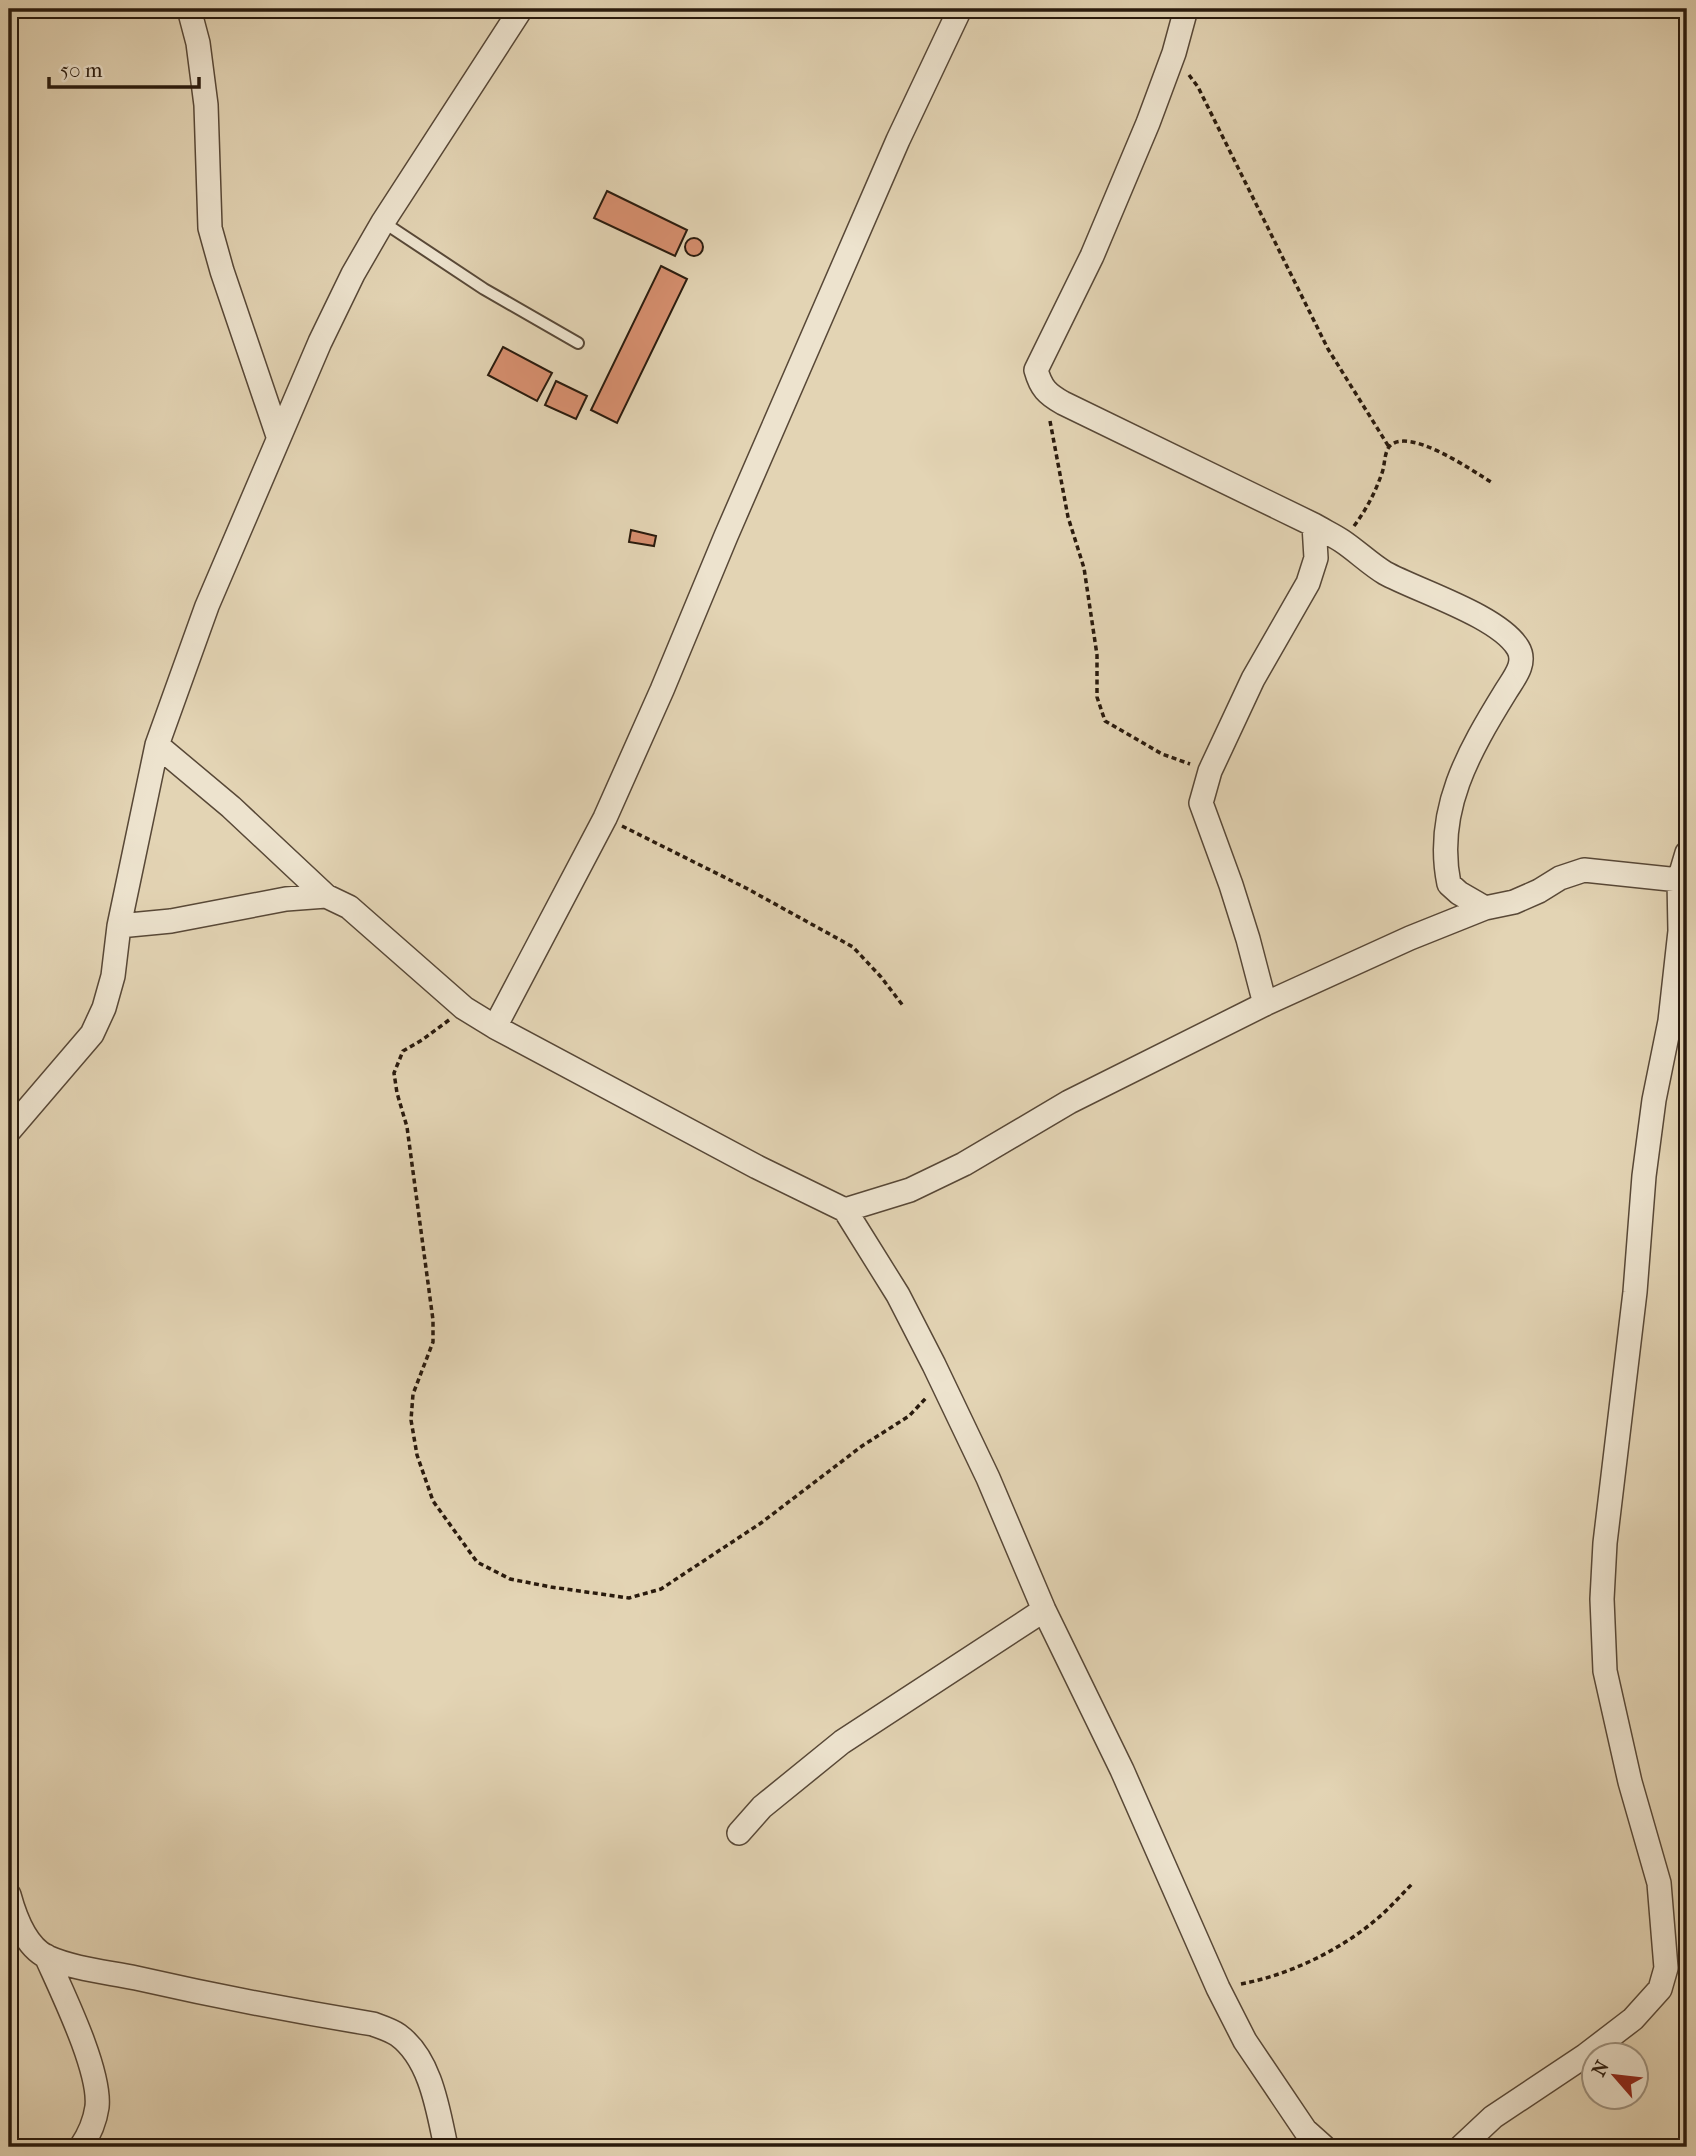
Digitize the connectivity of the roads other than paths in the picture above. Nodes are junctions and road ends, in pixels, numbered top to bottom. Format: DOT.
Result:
graph roads {
  1 [pos="188,9"];
  2 [pos="521,9"];
  3 [pos="960,9"];
  4 [pos="1186,9"];
  5 [pos="383,222"];
  6 [pos="578,343"];
  7 [pos="278,436"];
  8 [pos="1314,525"];
  9 [pos="158,745"];
  10 [pos="1687,853"];
  11 [pos="1679,880"];
  12 [pos="326,896"];
  13 [pos="1485,908"];
  14 [pos="119,926"];
  15 [pos="1265,1004"];
  16 [pos="495,1027"];
  17 [pos="9,1131"];
  18 [pos="845,1210"];
  19 [pos="1044,1610"];
  20 [pos="739,1833"];
  21 [pos="9,1895"];
  22 [pos="46,1956"];
  23 [pos="81,2147"];
  24 [pos="446,2147"];
  25 [pos="1324,2147"];
  26 [pos="1461,2147"];
  1 -- 7 [label="street"];
  2 -- 5 [label="street"];
  3 -- 16 [label="street"];
  4 -- 8 [label="street"];
  5 -- 6 [label="lane"];
  5 -- 7 [label="street"];
  7 -- 9 [label="street"];
  8 -- 13 [label="street"];
  8 -- 15 [label="street"];
  9 -- 12 [label="street"];
  9 -- 14 [label="street"];
  10 -- 11 [label="street"];
  11 -- 13 [label="street"];
  11 -- 26 [label="street"];
  12 -- 14 [label="street"];
  12 -- 16 [label="street"];
  13 -- 15 [label="street"];
  14 -- 17 [label="street"];
  15 -- 18 [label="street"];
  16 -- 18 [label="street"];
  18 -- 19 [label="street"];
  19 -- 20 [label="street"];
  19 -- 25 [label="street"];
  21 -- 22 [label="street"];
  22 -- 23 [label="street"];
  22 -- 24 [label="street"];
}
